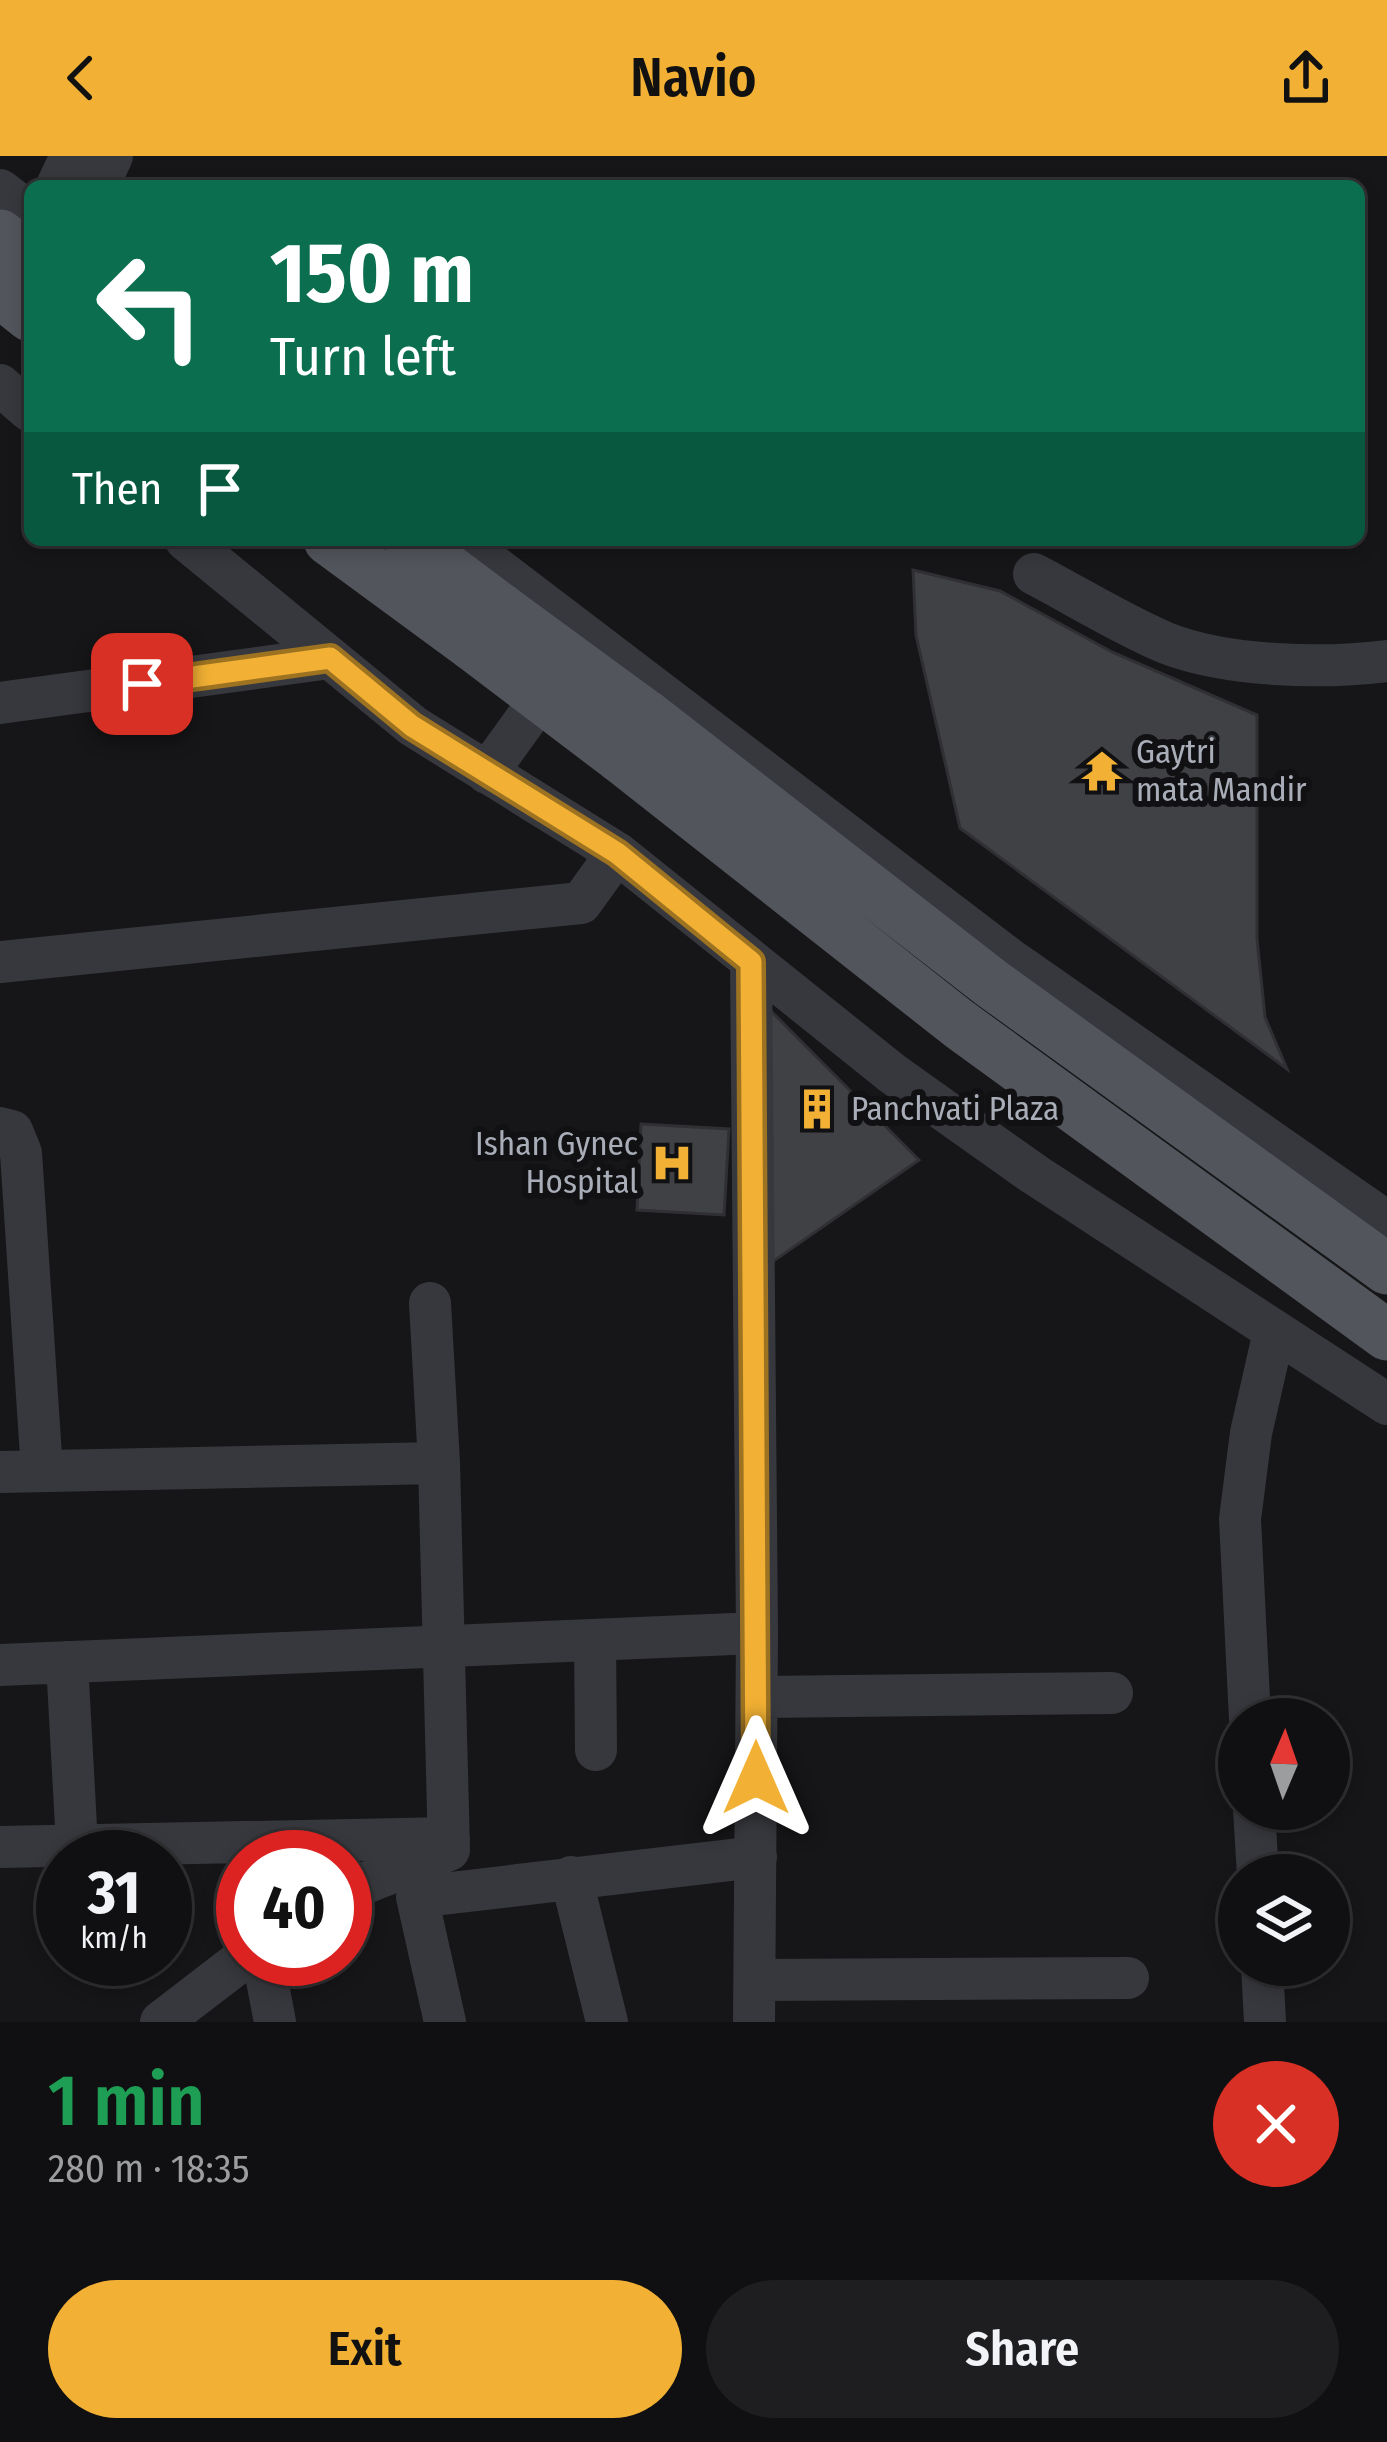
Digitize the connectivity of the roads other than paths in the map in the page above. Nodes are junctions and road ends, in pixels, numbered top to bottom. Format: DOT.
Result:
graph roads {
  1 [pos="0,190"];
  2 [pos="24,208"];
  3 [pos="0,235"];
  4 [pos="24,253"];
  5 [pos="0,292"];
  6 [pos="24,311"];
  7 [pos="0,385"];
  8 [pos="24,406"];
  9 [pos="193,546"];
  10 [pos="339,546"];
  11 [pos="414,546"];
  12 [pos="468,546"];
  13 [pos="1034,574"];
  14 [pos="487,627"];
  15 [pos="586,636"];
  16 [pos="330,658"];
  17 [pos="1387,661"];
  18 [pos="0,703"];
  19 [pos="634,737"];
  20 [pos="487,773"];
  21 [pos="617,853"];
  22 [pos="0,962"];
  23 [pos="751,962"];
  24 [pos="0,1128"];
  25 [pos="1387,1222"];
  26 [pos="1387,1269"];
  27 [pos="430,1303"];
  28 [pos="1274,1332"];
  29 [pos="1387,1335"];
  30 [pos="1387,1404"];
  31 [pos="439,1463"];
  32 [pos="21,1471"];
  33 [pos="757,1634"];
  34 [pos="595,1640"];
  35 [pos="445,1646"];
  36 [pos="68,1662"];
  37 [pos="0,1665"];
  38 [pos="1112,1693"];
  39 [pos="757,1697"];
  40 [pos="1249,1698"];
  41 [pos="596,1750"];
  42 [pos="76,1830"];
  43 [pos="449,1838"];
  44 [pos="192,1843"];
  45 [pos="0,1846"];
  46 [pos="36,1846"];
  47 [pos="756,1857"];
  48 [pos="571,1877"];
  49 [pos="372,1880"];
  50 [pos="1129,1978"];
  51 [pos="216,1980"];
  52 [pos="268,1986"];
  53 [pos="1263,1986"];
  54 [pos="755,2001"];
  55 [pos="161,2022"];
  56 [pos="275,2022"];
  57 [pos="445,2022"];
  58 [pos="607,2022"];
  59 [pos="1265,2022"];
  1 -- 2 [label="street"];
  3 -- 4 [label="main road"];
  5 -- 6 [label="main road"];
  7 -- 8 [label="street"];
  9 -- 16 [label="street"];
  10 -- 14 [label="main road"];
  11 -- 14 [label="main road"];
  12 -- 15 [label="street"];
  13 -- 17 [label="street"];
  14 -- 19 [label="main road, bridge"];
  15 -- 20 [label="street"];
  15 -- 25 [label="street"];
  16 -- 18 [label="street"];
  16 -- 20 [label="street"];
  19 -- 26 [label="main road"];
  19 -- 29 [label="main road"];
  20 -- 21 [label="street"];
  21 -- 22 [label="street"];
  21 -- 23 [label="street"];
  23 -- 28 [label="street"];
  23 -- 33 [label="street"];
  24 -- 32 [label="street"];
  27 -- 31 [label="street"];
  28 -- 30 [label="street"];
  28 -- 40 [label="street"];
  31 -- 32 [label="street"];
  31 -- 35 [label="street"];
  33 -- 34 [label="street"];
  33 -- 39 [label="street"];
  34 -- 35 [label="street"];
  34 -- 41 [label="street"];
  35 -- 36 [label="street"];
  35 -- 43 [label="street"];
  36 -- 37 [label="street"];
  36 -- 42 [label="street"];
  38 -- 39 [label="street"];
  39 -- 47 [label="street"];
  43 -- 44 [label="street"];
  43 -- 49 [label="street"];
  45 -- 46 [label="street"];
  47 -- 48 [label="street"];
  47 -- 54 [label="street"];
  48 -- 57 [label="street"];
  48 -- 58 [label="street"];
  50 -- 54 [label="street"];
  51 -- 55 [label="street"];
  52 -- 56 [label="street"];
  53 -- 59 [label="street"];
}
